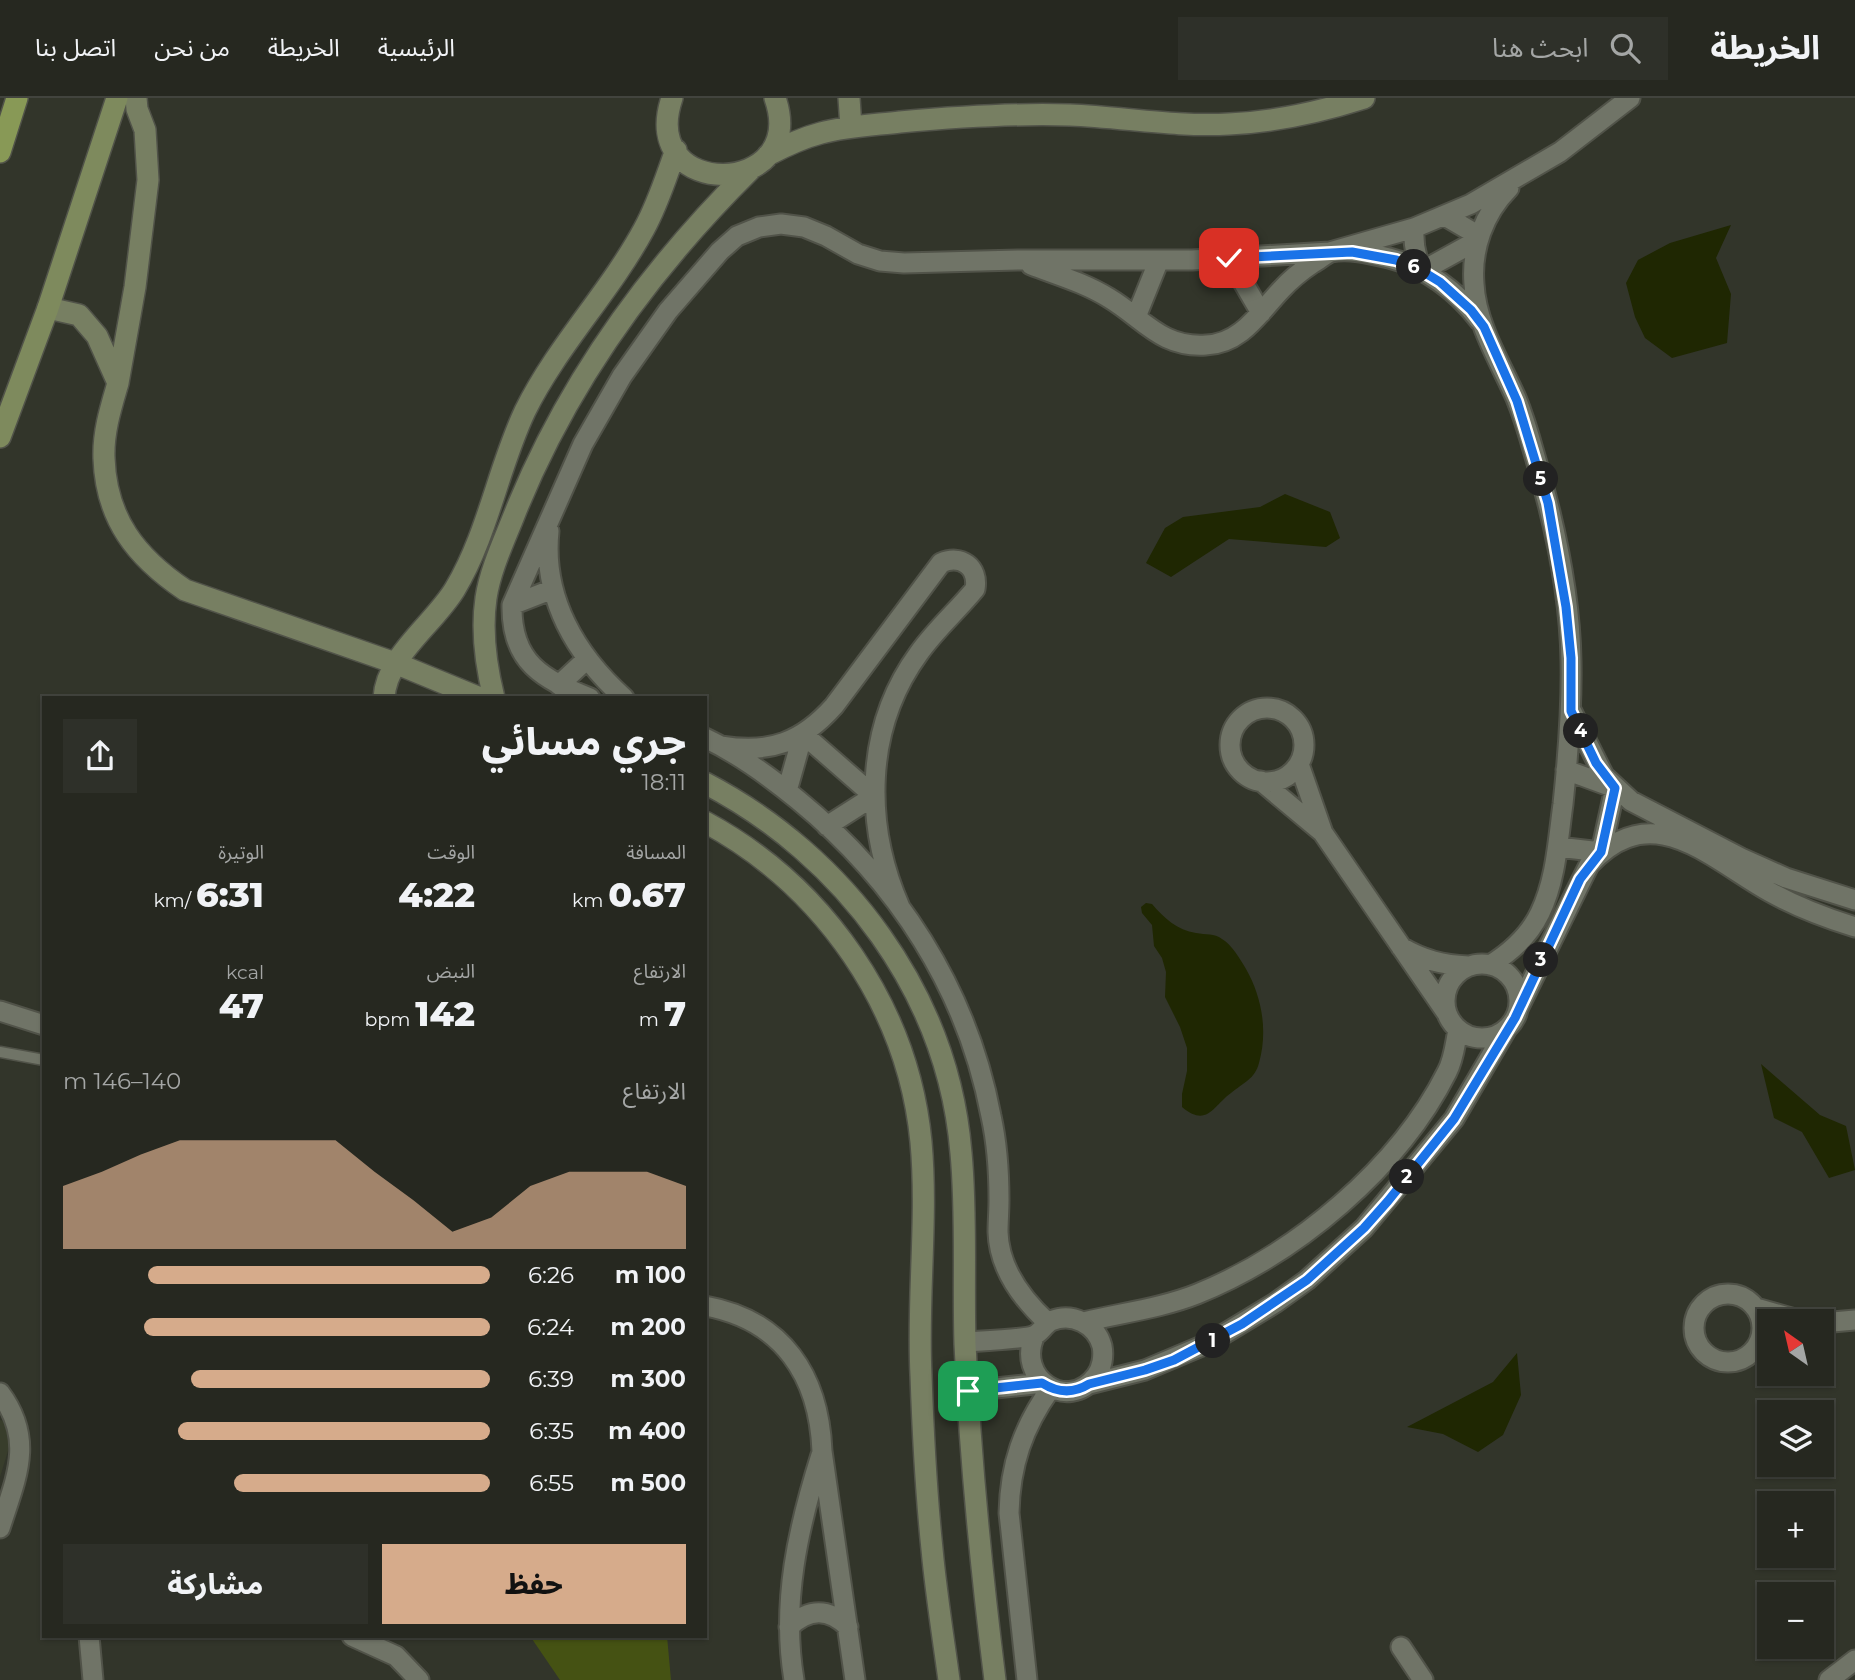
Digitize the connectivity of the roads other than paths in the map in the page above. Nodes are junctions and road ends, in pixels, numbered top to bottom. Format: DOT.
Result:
graph roads {
  1 [pos="18,98"];
  2 [pos="117,98"];
  3 [pos="136,98"];
  4 [pos="672,98"];
  5 [pos="775,98"];
  6 [pos="849,98"];
  7 [pos="1364,98"];
  8 [pos="1630,98"];
  9 [pos="851,127"];
  10 [pos="676,150"];
  11 [pos="0,152"];
  12 [pos="768,155"];
  13 [pos="750,170"];
  14 [pos="1520,177"];
  15 [pos="1445,216"];
  16 [pos="1414,228"];
  17 [pos="1478,240"];
  18 [pos="1330,252"];
  19 [pos="1229,258"];
  20 [pos="1018,260"];
  21 [pos="1159,260"];
  22 [pos="1422,271"];
  23 [pos="48,308"];
  24 [pos="1261,313"];
  25 [pos="1136,317"];
  26 [pos="1484,327"];
  27 [pos="118,383"];
  28 [pos="0,437"];
  29 [pos="550,517"];
  30 [pos="552,589"];
  31 [pos="512,605"];
  32 [pos="587,659"];
  33 [pos="395,663"];
  34 [pos="559,685"];
  35 [pos="384,696"];
  36 [pos="475,696"];
  37 [pos="493,696"];
  38 [pos="585,696"];
  39 [pos="623,696"];
  40 [pos="1571,711"];
  41 [pos="803,734"];
  42 [pos="714,742"];
  43 [pos="1299,764"];
  44 [pos="1566,770"];
  45 [pos="1261,782"];
  46 [pos="707,784"];
  47 [pos="1615,788"];
  48 [pos="787,791"];
  49 [pos="874,796"];
  50 [pos="707,823"];
  51 [pos="827,825"];
  52 [pos="1323,833"];
  53 [pos="1558,847"];
  54 [pos="1601,852"];
  55 [pos="1738,865"];
  56 [pos="1855,900"];
  57 [pos="901,907"];
  58 [pos="1855,927"];
  59 [pos="1398,944"];
  60 [pos="1490,965"];
  61 [pos="1468,966"];
  62 [pos="1518,1007"];
  63 [pos="0,1012"];
  64 [pos="1446,1012"];
  65 [pos="42,1025"];
  66 [pos="1458,1030"];
  67 [pos="1506,1030"];
  68 [pos="0,1052"];
  69 [pos="42,1060"];
  70 [pos="707,1307"];
  71 [pos="1756,1308"];
  72 [pos="1760,1309"];
  73 [pos="1757,1311"];
  74 [pos="1855,1320"];
  75 [pos="1083,1322"];
  76 [pos="1834,1322"];
  77 [pos="1042,1329"];
  78 [pos="965,1342"];
  79 [pos="1757,1349"];
  80 [pos="1089,1384"];
  81 [pos="1047,1385"];
  82 [pos="968,1391"];
  83 [pos="0,1393"];
  84 [pos="822,1451"];
  85 [pos="0,1528"];
  86 [pos="789,1627"];
  87 [pos="848,1627"];
  88 [pos="89,1638"];
  89 [pos="356,1638"];
  90 [pos="1401,1647"];
  91 [pos="93,1680"];
  92 [pos="419,1680"];
  93 [pos="793,1680"];
  94 [pos="855,1680"];
  95 [pos="949,1680"];
  96 [pos="995,1680"];
  97 [pos="1027,1680"];
  98 [pos="1423,1680"];
  1 -- 11 [label="highway"];
  2 -- 23 [label="main road"];
  3 -- 27 [label="main road"];
  4 -- 10 [label="main road"];
  5 -- 12 [label="main road"];
  6 -- 9 [label="main road"];
  7 -- 9 [label="main road"];
  8 -- 14 [label="street"];
  9 -- 12 [label="main road"];
  10 -- 13 [label="main road"];
  10 -- 33 [label="main road"];
  12 -- 13 [label="main road"];
  13 -- 37 [label="main road"];
  14 -- 15 [label="street"];
  14 -- 17 [label="street"];
  15 -- 16 [label="street"];
  15 -- 17 [label="street"];
  16 -- 18 [label="street"];
  16 -- 22 [label="street"];
  17 -- 22 [label="street"];
  17 -- 26 [label="street"];
  18 -- 19 [label="street"];
  18 -- 22 [label="street"];
  18 -- 24 [label="street"];
  19 -- 21 [label="street"];
  19 -- 24 [label="street"];
  20 -- 21 [label="street"];
  20 -- 25 [label="street"];
  20 -- 29 [label="street"];
  21 -- 25 [label="street"];
  22 -- 26 [label="street"];
  23 -- 27 [label="main road"];
  23 -- 28 [label="main road"];
  24 -- 25 [label="street"];
  26 -- 40 [label="street"];
  27 -- 33 [label="main road"];
  29 -- 30 [label="street"];
  29 -- 31 [label="street"];
  30 -- 31 [label="street"];
  30 -- 32 [label="street"];
  31 -- 34 [label="street"];
  32 -- 34 [label="street"];
  32 -- 39 [label="street"];
  33 -- 35 [label="main road"];
  33 -- 36 [label="main road"];
  34 -- 38 [label="street"];
  40 -- 44 [label="street"];
  40 -- 47 [label="street"];
  41 -- 42 [label="street"];
  41 -- 48 [label="street"];
  41 -- 49 [label="street"];
  41 -- 49 [label="street"];
  42 -- 48 [label="street"];
  43 -- 45 [label="street"];
  43 -- 45 [label="street"];
  43 -- 52 [label="street"];
  44 -- 47 [label="street"];
  44 -- 53 [label="street"];
  45 -- 52 [label="street"];
  46 -- 78 [label="main road"];
  47 -- 54 [label="street"];
  47 -- 55 [label="street"];
  48 -- 51 [label="street"];
  49 -- 51 [label="street"];
  49 -- 57 [label="street"];
  50 -- 95 [label="main road"];
  51 -- 57 [label="street"];
  52 -- 59 [label="street"];
  53 -- 54 [label="street"];
  53 -- 60 [label="street"];
  54 -- 55 [label="street"];
  54 -- 62 [label="street"];
  55 -- 56 [label="street"];
  55 -- 58 [label="street"];
  57 -- 77 [label="street"];
  59 -- 61 [label="street"];
  59 -- 64 [label="street"];
  60 -- 61 [label="street"];
  60 -- 62 [label="street"];
  61 -- 64 [label="street"];
  62 -- 67 [label="street"];
  63 -- 65 [label="street"];
  64 -- 66 [label="street"];
  66 -- 67 [label="street"];
  66 -- 75 [label="street"];
  67 -- 80 [label="street"];
  68 -- 69 [label="lane"];
  70 -- 84 [label="street"];
  71 -- 72 [label="street"];
  71 -- 73 [label="street"];
  71 -- 79 [label="street"];
  74 -- 76 [label="street"];
  75 -- 77 [label="street"];
  75 -- 80 [label="street"];
  77 -- 78 [label="street"];
  77 -- 81 [label="street"];
  78 -- 82 [label="main road"];
  80 -- 81 [label="street"];
  81 -- 82 [label="street"];
  81 -- 97 [label="street"];
  82 -- 96 [label="main road"];
  83 -- 85 [label="street"];
  84 -- 86 [label="street"];
  84 -- 87 [label="street"];
  86 -- 87 [label="street"];
  86 -- 93 [label="street"];
  87 -- 94 [label="street"];
  88 -- 91 [label="street"];
  89 -- 92 [label="street"];
  90 -- 98 [label="street"];
}
